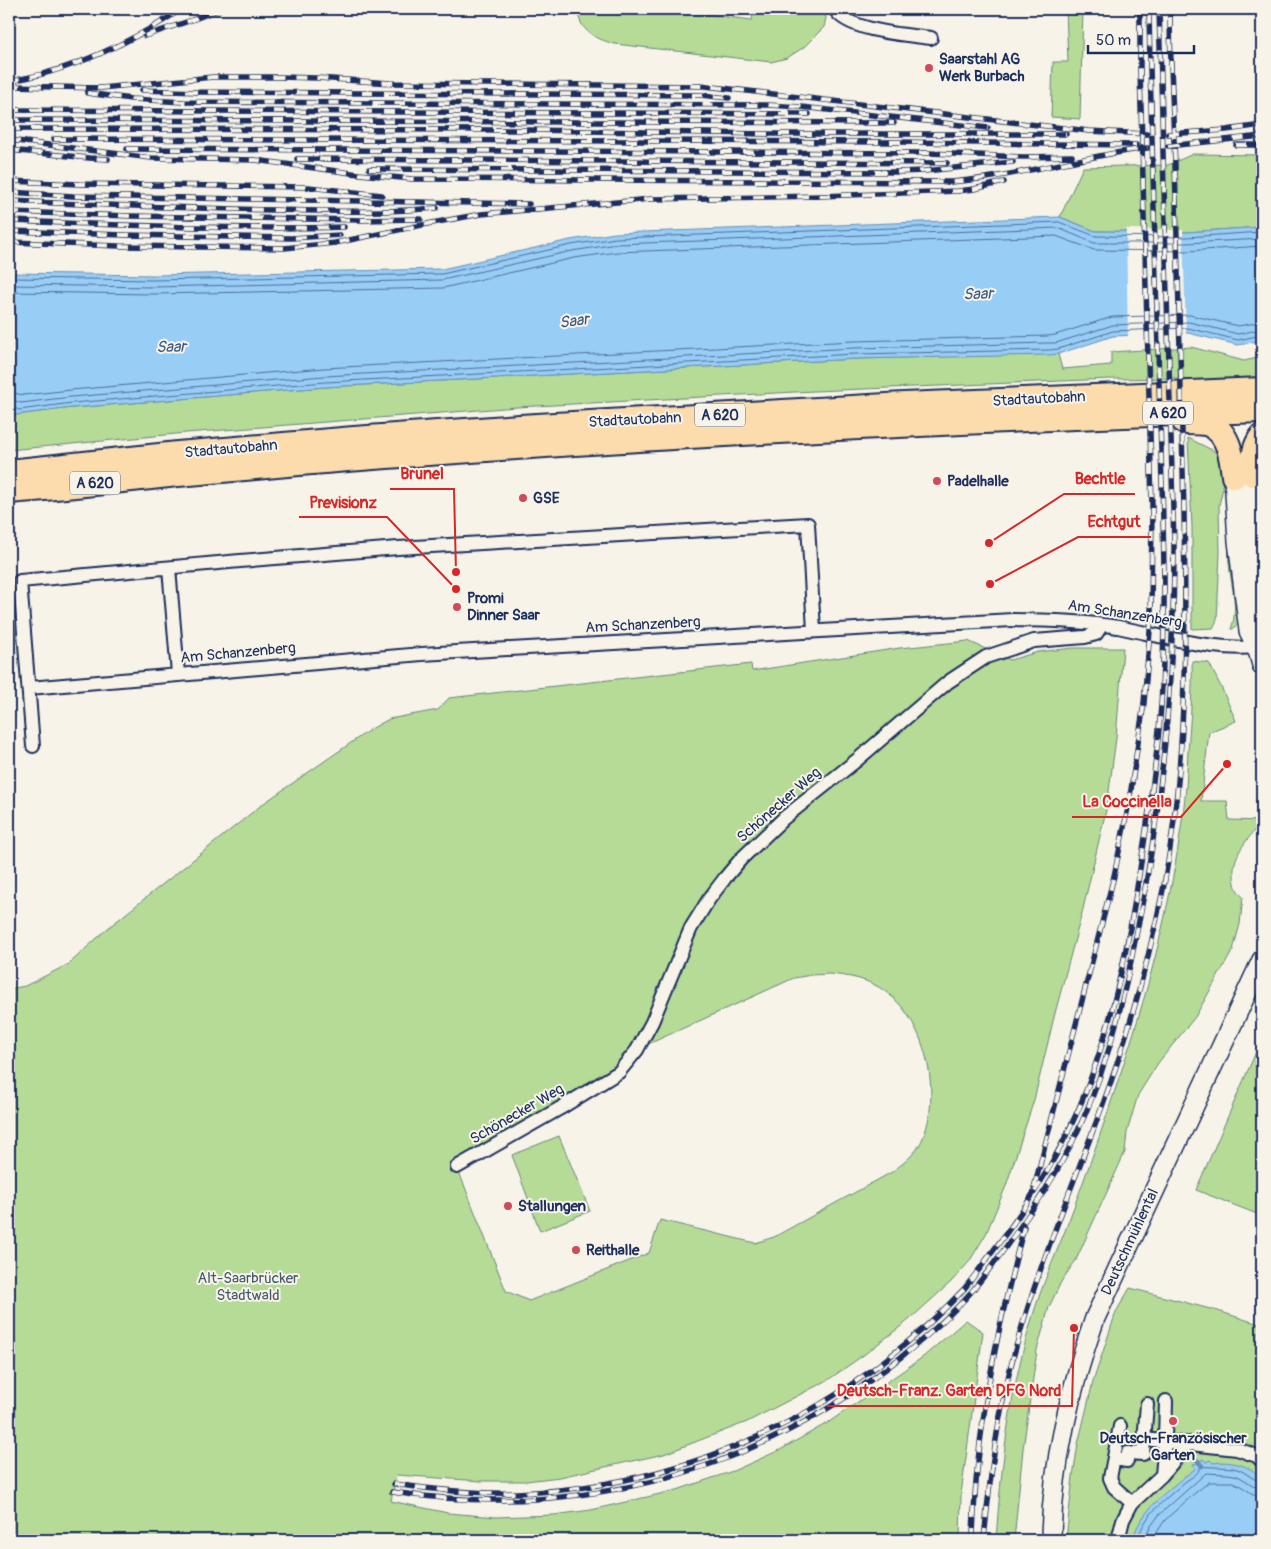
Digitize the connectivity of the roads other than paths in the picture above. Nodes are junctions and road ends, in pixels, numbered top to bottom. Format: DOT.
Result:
graph roads {
  1 [pos="835,9"];
  2 [pos="931,38"];
  3 [pos="1262,390"];
  4 [pos="1262,410"];
  5 [pos="1074,417"];
  6 [pos="1262,437"];
  7 [pos="9,472"];
  8 [pos="1248,487"];
  9 [pos="9,491"];
  10 [pos="168,568"];
  11 [pos="1102,624"];
  12 [pos="814,631"];
  13 [pos="1260,656"];
  14 [pos="178,674"];
  15 [pos="29,688"];
  16 [pos="33,746"];
  17 [pos="1262,960"];
  18 [pos="457,1167"];
  19 [pos="1166,1401"];
  20 [pos="1147,1404"];
  21 [pos="1120,1426"];
  22 [pos="1144,1439"];
  23 [pos="1165,1441"];
  24 [pos="1188,1443"];
  25 [pos="1114,1459"];
  26 [pos="1262,1461"];
  27 [pos="1162,1475"];
  28 [pos="1132,1503"];
  29 [pos="1051,1540"];
  30 [pos="1118,1540"];
  1 -- 2 [label="street"];
  3 -- 7 [label="highway, Stadtautobahn / A 620"];
  4 -- 5 [label="highway, Stadtautobahn / A 620"];
  5 -- 8 [label="highway"];
  5 -- 9 [label="highway, Stadtautobahn / A 620"];
  6 -- 8 [label="highway"];
  8 -- 13 [label="main road"];
  10 -- 12 [label="street"];
  10 -- 14 [label="street"];
  10 -- 15 [label="street"];
  11 -- 12 [label="street, Am Schanzenberg"];
  11 -- 13 [label="street, Am Schanzenberg"];
  11 -- 18 [label="street, Schönecker Weg"];
  12 -- 14 [label="street, Am Schanzenberg"];
  14 -- 15 [label="street, Am Schanzenberg"];
  15 -- 16 [label="street"];
  17 -- 29 [label="main road, Deutschmühlental"];
  19 -- 23 [label="street"];
  20 -- 22 [label="street"];
  21 -- 25 [label="street"];
  22 -- 23 [label="street"];
  22 -- 25 [label="street"];
  23 -- 24 [label="street"];
  23 -- 27 [label="street"];
  24 -- 26 [label="street"];
  24 -- 27 [label="street"];
  25 -- 28 [label="street"];
  27 -- 28 [label="street"];
  28 -- 30 [label="street"];
}
